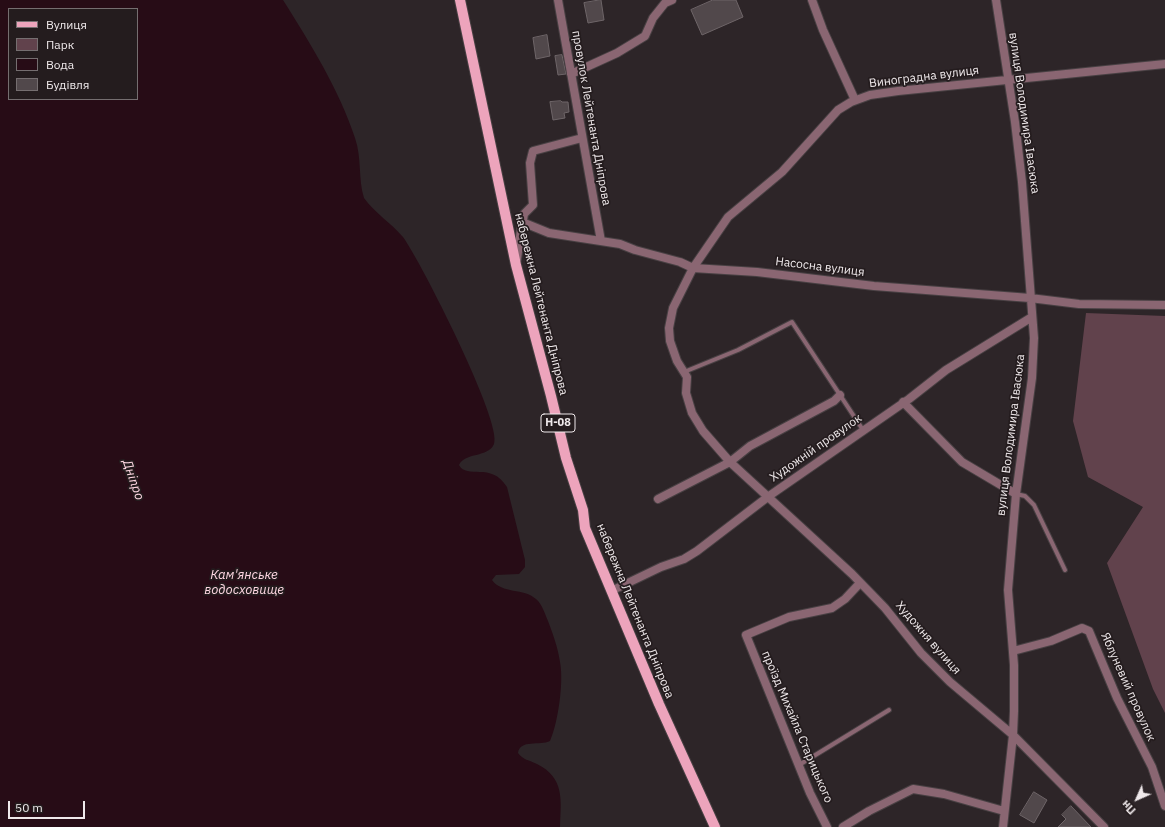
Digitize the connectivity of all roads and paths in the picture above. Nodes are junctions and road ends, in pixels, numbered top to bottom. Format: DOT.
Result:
graph roads {
  1 [pos="460,0"];
  2 [pos="558,0"];
  3 [pos="672,0"];
  4 [pos="812,0"];
  5 [pos="996,0"];
  6 [pos="1165,64"];
  7 [pos="571,74"];
  8 [pos="1008,78"];
  9 [pos="856,100"];
  10 [pos="582,138"];
  11 [pos="601,241"];
  12 [pos="516,265"];
  13 [pos="693,268"];
  14 [pos="1030,298"];
  15 [pos="1165,305"];
  16 [pos="1032,317"];
  17 [pos="684,372"];
  18 [pos="840,395"];
  19 [pos="903,402"];
  20 [pos="863,430"];
  21 [pos="730,462"];
  22 [pos="1016,494"];
  23 [pos="769,496"];
  24 [pos="658,499"];
  25 [pos="1066,570"];
  26 [pos="860,582"];
  27 [pos="611,591"];
  28 [pos="1013,651"];
  29 [pos="889,710"];
  30 [pos="1014,735"];
  31 [pos="799,766"];
  32 [pos="1165,806"];
  33 [pos="1004,811"];
  34 [pos="715,827"];
  35 [pos="826,827"];
  36 [pos="843,827"];
  37 [pos="1003,827"];
  38 [pos="1104,827"];
  1 -- 12 [label="main road, набережна Лейтенанта Дніпрова / Н-08"];
  2 -- 7 [label="street, провулок Лейтенанта Дніпрова"];
  3 -- 7 [label="street"];
  4 -- 9 [label="street"];
  5 -- 8 [label="street, вулиця Володимира Івасюка"];
  6 -- 8 [label="street, Виноградна вулиця"];
  7 -- 10 [label="street, провулок Лейтенанта Дніпрова"];
  8 -- 9 [label="street, Виноградна вулиця"];
  8 -- 14 [label="street, вулиця Володимира Івасюка"];
  9 -- 13 [label="street, Виноградна вулиця"];
  10 -- 11 [label="street, провулок Лейтенанта Дніпрова"];
  10 -- 12 [label="street"];
  11 -- 12 [label="street, Насосна вулиця"];
  11 -- 13 [label="street, Насосна вулиця"];
  12 -- 27 [label="main road, набережна Лейтенанта Дніпрова / Н-08"];
  13 -- 14 [label="street, Насосна вулиця"];
  13 -- 17 [label="street, Виноградна вулиця"];
  14 -- 15 [label="street, Насосна вулиця"];
  14 -- 16 [label="street, вулиця Володимира Івасюка"];
  16 -- 19 [label="street, Художній провулок"];
  16 -- 22 [label="street, вулиця Володимира Івасюка"];
  17 -- 18 [label="lane"];
  17 -- 21 [label="street, Виноградна вулиця"];
  18 -- 20 [label="lane"];
  18 -- 21 [label="street"];
  19 -- 20 [label="street, Художній провулок"];
  19 -- 22 [label="street"];
  20 -- 23 [label="street, Художній провулок"];
  21 -- 23 [label="street, Виноградна вулиця"];
  21 -- 24 [label="street"];
  22 -- 25 [label="lane"];
  22 -- 28 [label="street, вулиця Володимира Івасюка"];
  23 -- 26 [label="street, Художня вулиця"];
  23 -- 27 [label="street, Художній провулок"];
  26 -- 30 [label="street, Художня вулиця"];
  26 -- 31 [label="street, проїзд Михайла Старицького"];
  27 -- 34 [label="main road, набережна Лейтенанта Дніпрова / Н-08"];
  28 -- 30 [label="street, вулиця Володимира Івасюка"];
  28 -- 32 [label="street, Яблуневий провулок"];
  29 -- 31 [label="lane"];
  30 -- 33 [label="street, вулиця Володимира Івасюка"];
  30 -- 38 [label="street, Художня вулиця"];
  31 -- 35 [label="street, проїзд Михайла Старицького"];
  33 -- 36 [label="street"];
  33 -- 37 [label="street, вулиця Володимира Івасюка"];
}
